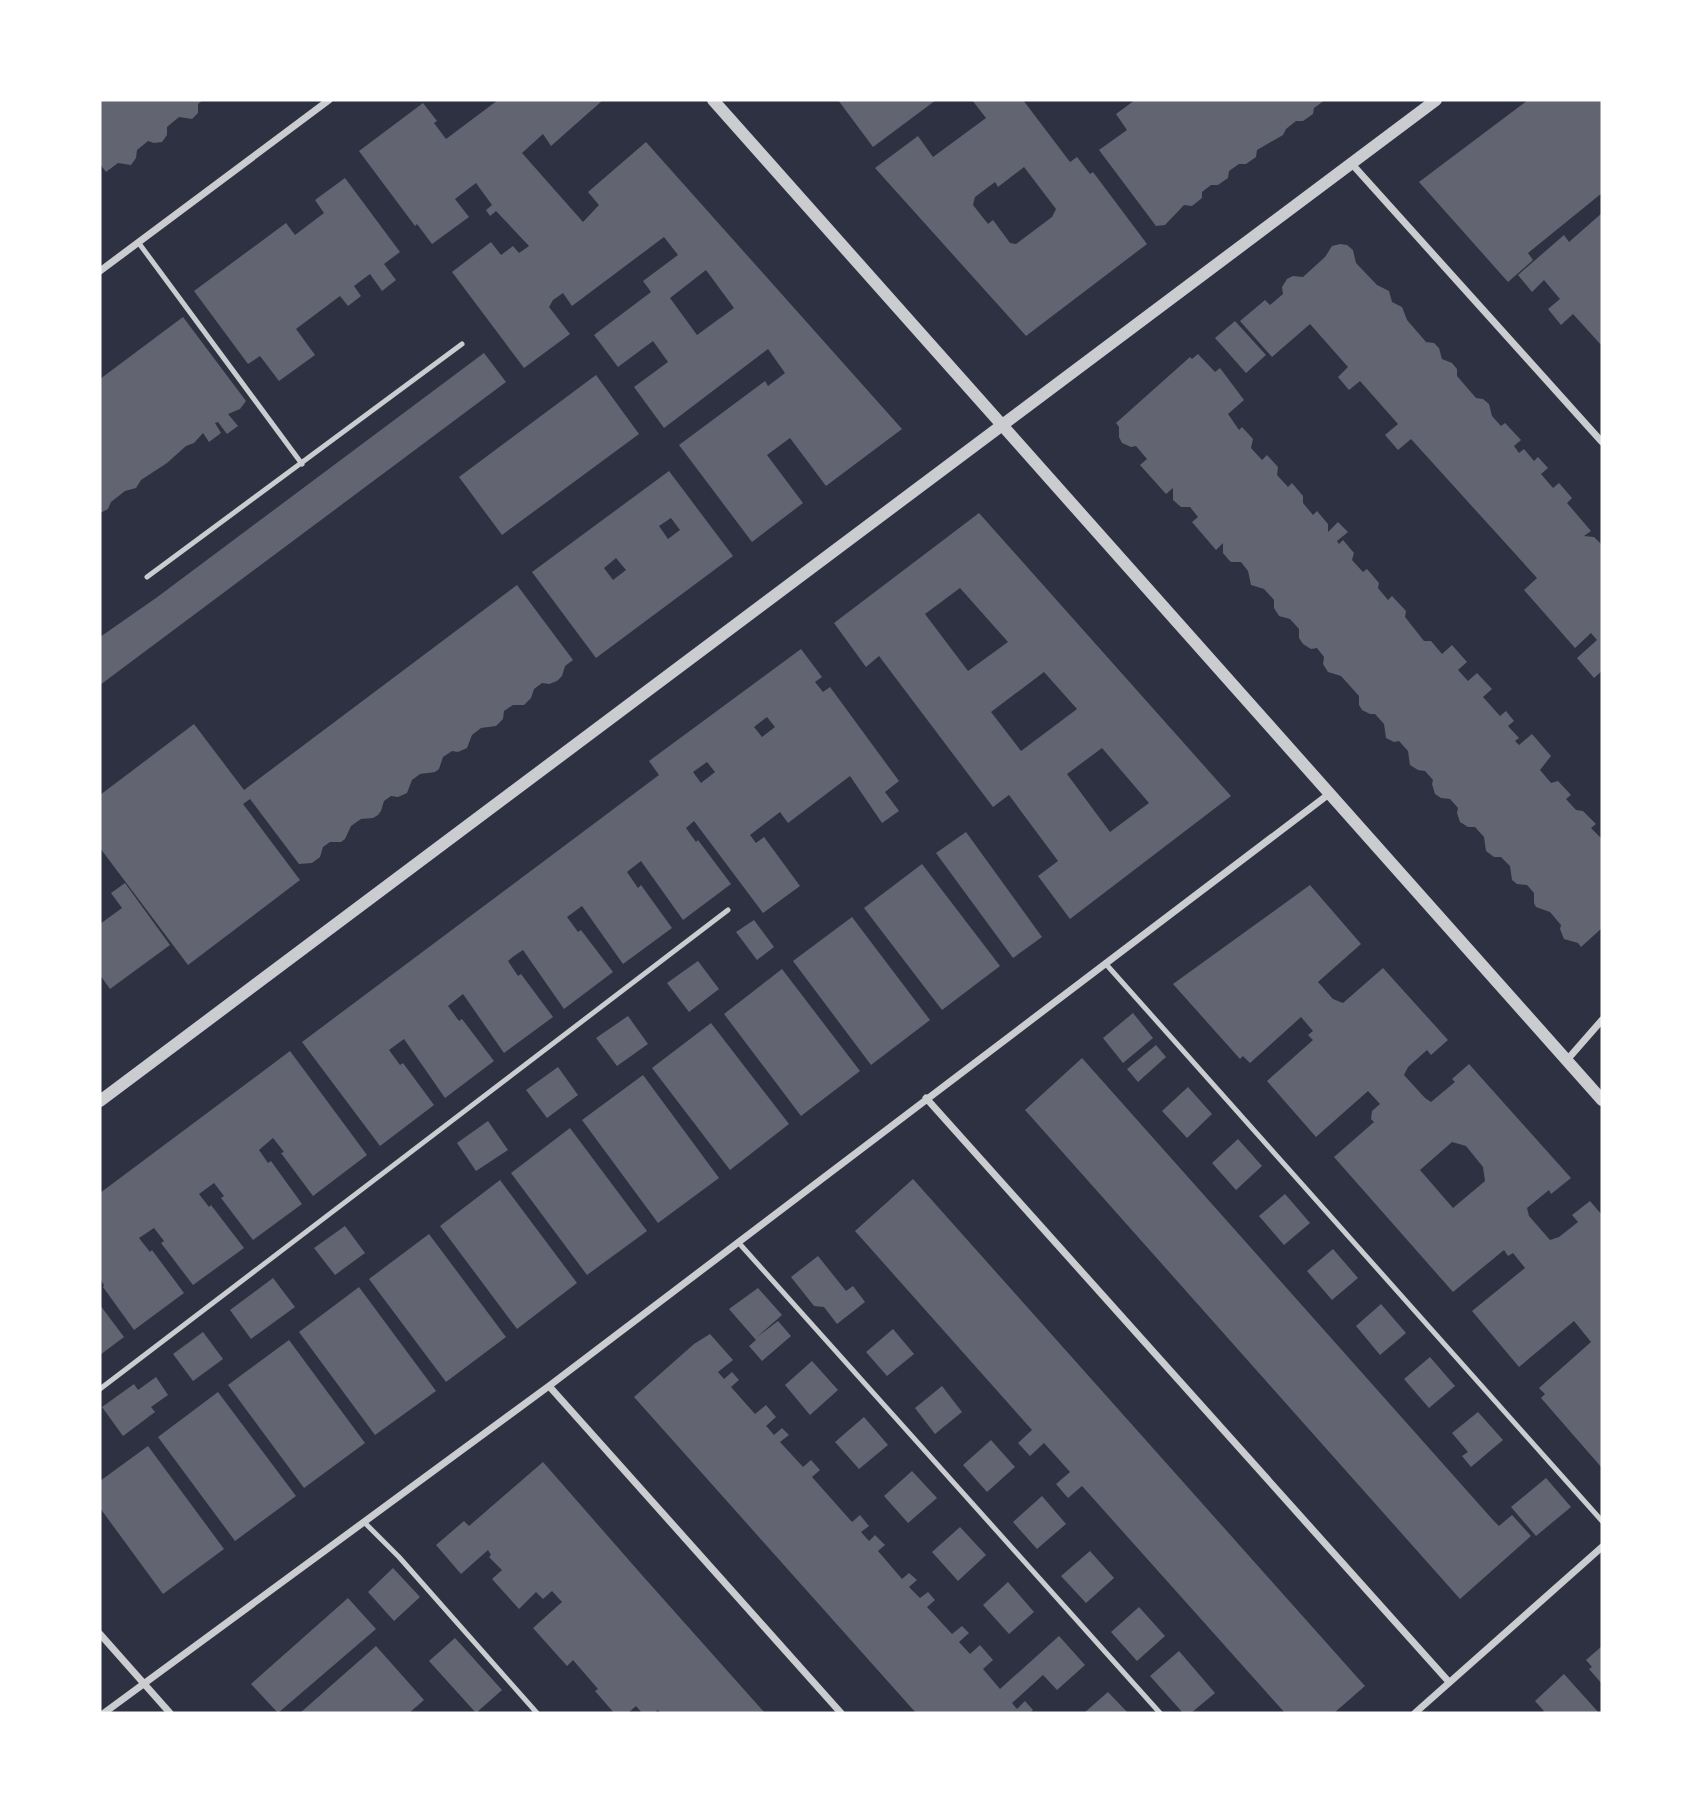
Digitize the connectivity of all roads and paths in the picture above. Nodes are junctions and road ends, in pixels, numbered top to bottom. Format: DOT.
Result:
graph roads {
  1 [pos="329,100"];
  2 [pos="713,100"];
  3 [pos="1436,100"];
  4 [pos="1351,163"];
  5 [pos="138,243"];
  6 [pos="100,271"];
  7 [pos="462,344"];
  8 [pos="1002,426"];
  9 [pos="1602,442"];
  10 [pos="302,464"];
  11 [pos="147,577"];
  12 [pos="1329,794"];
  13 [pos="728,910"];
  14 [pos="1105,963"];
  15 [pos="1602,1020"];
  16 [pos="1567,1060"];
  17 [pos="926,1098"];
  18 [pos="1602,1100"];
  19 [pos="100,1101"];
  20 [pos="738,1242"];
  21 [pos="549,1386"];
  22 [pos="100,1389"];
  23 [pos="1602,1521"];
  24 [pos="363,1522"];
  25 [pos="1602,1546"];
  26 [pos="100,1634"];
  27 [pos="1449,1682"];
  28 [pos="144,1684"];
  29 [pos="104,1713"];
  30 [pos="170,1713"];
  31 [pos="537,1713"];
  32 [pos="841,1713"];
  33 [pos="1160,1713"];
  34 [pos="1415,1713"];
  1 -- 5 [label="street"];
  2 -- 8 [label="street"];
  3 -- 4 [label="street"];
  4 -- 8 [label="street"];
  4 -- 9 [label="street"];
  5 -- 6 [label="street"];
  5 -- 10 [label="lane"];
  7 -- 10 [label="lane"];
  8 -- 12 [label="street"];
  8 -- 19 [label="street"];
  10 -- 11 [label="lane"];
  12 -- 14 [label="street"];
  12 -- 16 [label="street"];
  13 -- 22 [label="lane"];
  14 -- 17 [label="street"];
  14 -- 23 [label="lane"];
  15 -- 16 [label="street"];
  16 -- 18 [label="street"];
  17 -- 20 [label="street"];
  17 -- 27 [label="street"];
  20 -- 21 [label="street"];
  20 -- 33 [label="lane"];
  21 -- 24 [label="street"];
  21 -- 32 [label="street"];
  24 -- 28 [label="street"];
  24 -- 31 [label="lane"];
  25 -- 27 [label="street"];
  26 -- 28 [label="street"];
  27 -- 34 [label="street"];
  28 -- 29 [label="street"];
  28 -- 30 [label="street"];
}
